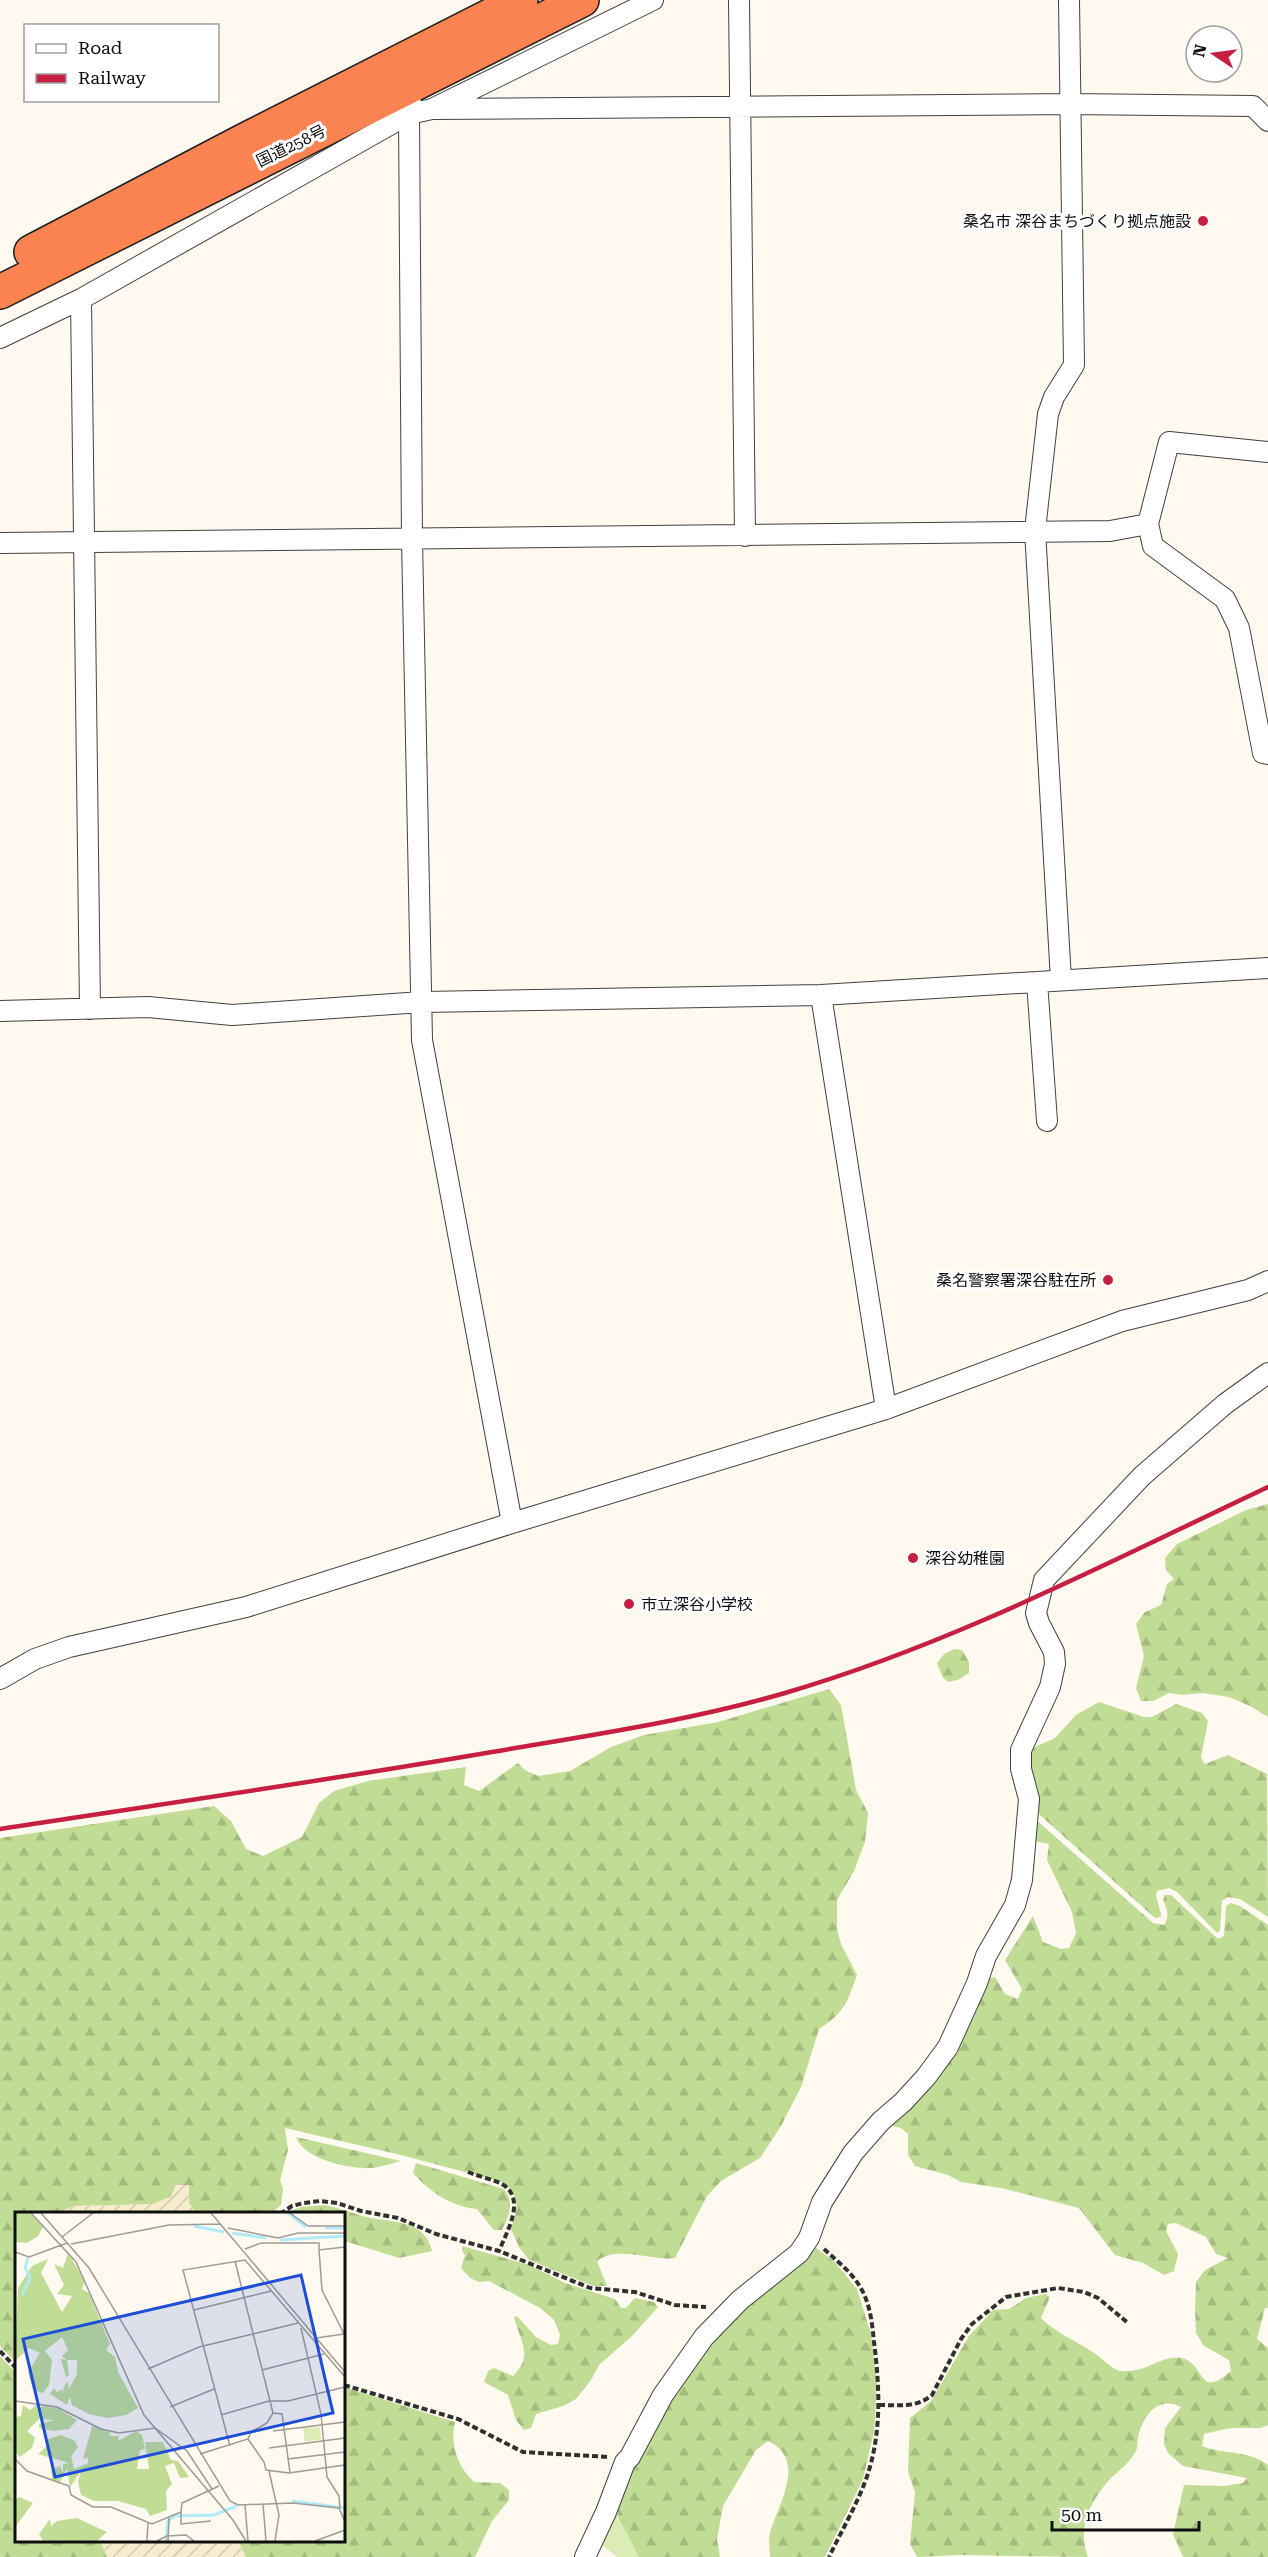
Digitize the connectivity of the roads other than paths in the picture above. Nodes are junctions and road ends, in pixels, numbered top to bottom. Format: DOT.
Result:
graph roads {
  1 [pos="521,0"];
  2 [pos="582,0"];
  3 [pos="653,0"];
  4 [pos="739,0"];
  5 [pos="1069,0"];
  6 [pos="418,103"];
  7 [pos="1070,104"];
  8 [pos="740,107"];
  9 [pos="1268,121"];
  10 [pos="0,268"];
  11 [pos="0,292"];
  12 [pos="81,299"];
  13 [pos="0,338"];
  14 [pos="1268,452"];
  15 [pos="1148,524"];
  16 [pos="1035,530"];
  17 [pos="745,536"];
  18 [pos="412,539"];
  19 [pos="84,542"];
  20 [pos="0,543"];
  21 [pos="1268,754"];
  22 [pos="1268,968"];
  23 [pos="1061,980"];
  24 [pos="1037,982"];
  25 [pos="821,995"];
  26 [pos="422,1002"];
  27 [pos="90,1009"];
  28 [pos="0,1011"];
  29 [pos="1047,1121"];
  30 [pos="1268,1281"];
  31 [pos="1268,1373"];
  32 [pos="886,1409"];
  33 [pos="512,1523"];
  34 [pos="0,1679"];
  35 [pos="585,2557"];
  1 -- 10 [label="highway, 国道258号"];
  2 -- 6 [label="highway, 国道258号"];
  3 -- 6 [label="street"];
  4 -- 8 [label="street"];
  5 -- 7 [label="street"];
  6 -- 8 [label="street"];
  6 -- 11 [label="highway, 国道258号"];
  6 -- 12 [label="street"];
  6 -- 18 [label="street"];
  7 -- 8 [label="street"];
  7 -- 9 [label="street"];
  7 -- 16 [label="street"];
  8 -- 17 [label="street"];
  12 -- 13 [label="street"];
  12 -- 19 [label="street"];
  14 -- 15 [label="street"];
  15 -- 16 [label="street"];
  15 -- 21 [label="street"];
  16 -- 17 [label="street"];
  16 -- 23 [label="street"];
  17 -- 18 [label="street"];
  18 -- 19 [label="street"];
  18 -- 26 [label="street"];
  19 -- 20 [label="street"];
  19 -- 27 [label="street"];
  22 -- 23 [label="street"];
  23 -- 24 [label="street"];
  24 -- 25 [label="street"];
  24 -- 29 [label="street"];
  25 -- 26 [label="street"];
  25 -- 32 [label="street"];
  26 -- 27 [label="street"];
  26 -- 33 [label="street"];
  27 -- 28 [label="street"];
  30 -- 32 [label="street"];
  31 -- 35 [label="street"];
  32 -- 33 [label="street"];
  33 -- 34 [label="street"];
}
